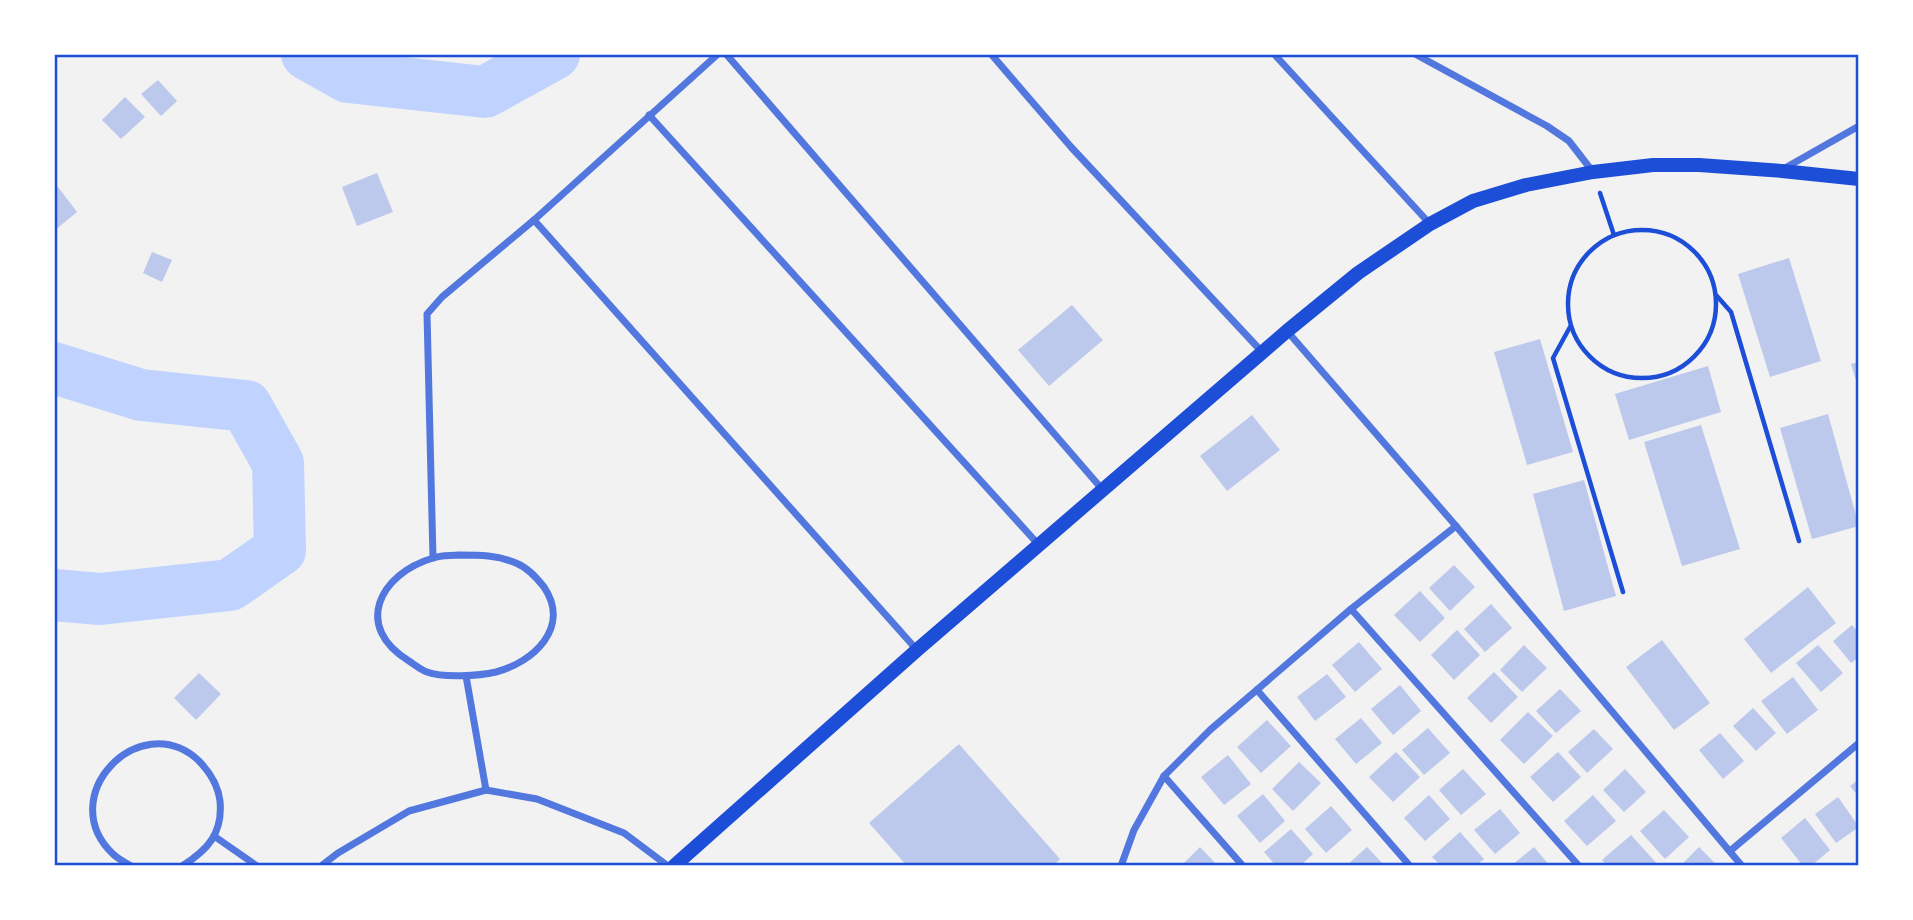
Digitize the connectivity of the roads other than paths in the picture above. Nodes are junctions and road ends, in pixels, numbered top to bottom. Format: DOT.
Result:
graph roads {
  1 [pos="718,54"];
  2 [pos="726,54"];
  3 [pos="991,54"];
  4 [pos="1274,54"];
  5 [pos="1415,54"];
  6 [pos="649,115"];
  7 [pos="1859,126"];
  8 [pos="1782,171"];
  9 [pos="1593,172"];
  10 [pos="1859,179"];
  11 [pos="534,220"];
  12 [pos="1430,224"];
  13 [pos="1287,331"];
  14 [pos="1263,353"];
  15 [pos="1102,489"];
  16 [pos="1456,526"];
  17 [pos="1038,544"];
  18 [pos="433,558"];
  19 [pos="1351,609"];
  20 [pos="917,650"];
  21 [pos="466,676"];
  22 [pos="1257,690"];
  23 [pos="1859,743"];
  24 [pos="1164,776"];
  25 [pos="486,790"];
  26 [pos="214,836"];
  27 [pos="1730,851"];
  28 [pos="131,866"];
  29 [pos="182,866"];
  30 [pos="257,866"];
  31 [pos="321,866"];
  32 [pos="668,866"];
  33 [pos="674,866"];
  34 [pos="1121,866"];
  35 [pos="1243,866"];
  36 [pos="1410,866"];
  37 [pos="1579,866"];
  38 [pos="1742,866"];
  1 -- 6 [label="street"];
  2 -- 15 [label="street"];
  3 -- 14 [label="street"];
  4 -- 12 [label="street"];
  5 -- 9 [label="street"];
  6 -- 11 [label="street"];
  6 -- 17 [label="street"];
  7 -- 8 [label="street"];
  8 -- 9 [label="main road"];
  8 -- 10 [label="main road"];
  9 -- 12 [label="main road"];
  11 -- 18 [label="street"];
  11 -- 20 [label="street"];
  12 -- 13 [label="main road"];
  13 -- 14 [label="main road"];
  13 -- 16 [label="street"];
  14 -- 15 [label="main road"];
  15 -- 17 [label="main road"];
  16 -- 19 [label="street"];
  16 -- 27 [label="street"];
  17 -- 20 [label="main road"];
  18 -- 21 [label="street"];
  18 -- 21 [label="street"];
  19 -- 22 [label="street"];
  19 -- 37 [label="street"];
  20 -- 33 [label="main road"];
  21 -- 25 [label="street"];
  22 -- 24 [label="street"];
  22 -- 36 [label="street"];
  23 -- 27 [label="street"];
  24 -- 34 [label="street"];
  24 -- 35 [label="street"];
  25 -- 31 [label="street"];
  25 -- 32 [label="street"];
  26 -- 28 [label="street"];
  26 -- 29 [label="street"];
  26 -- 30 [label="street"];
  27 -- 38 [label="street"];
}
